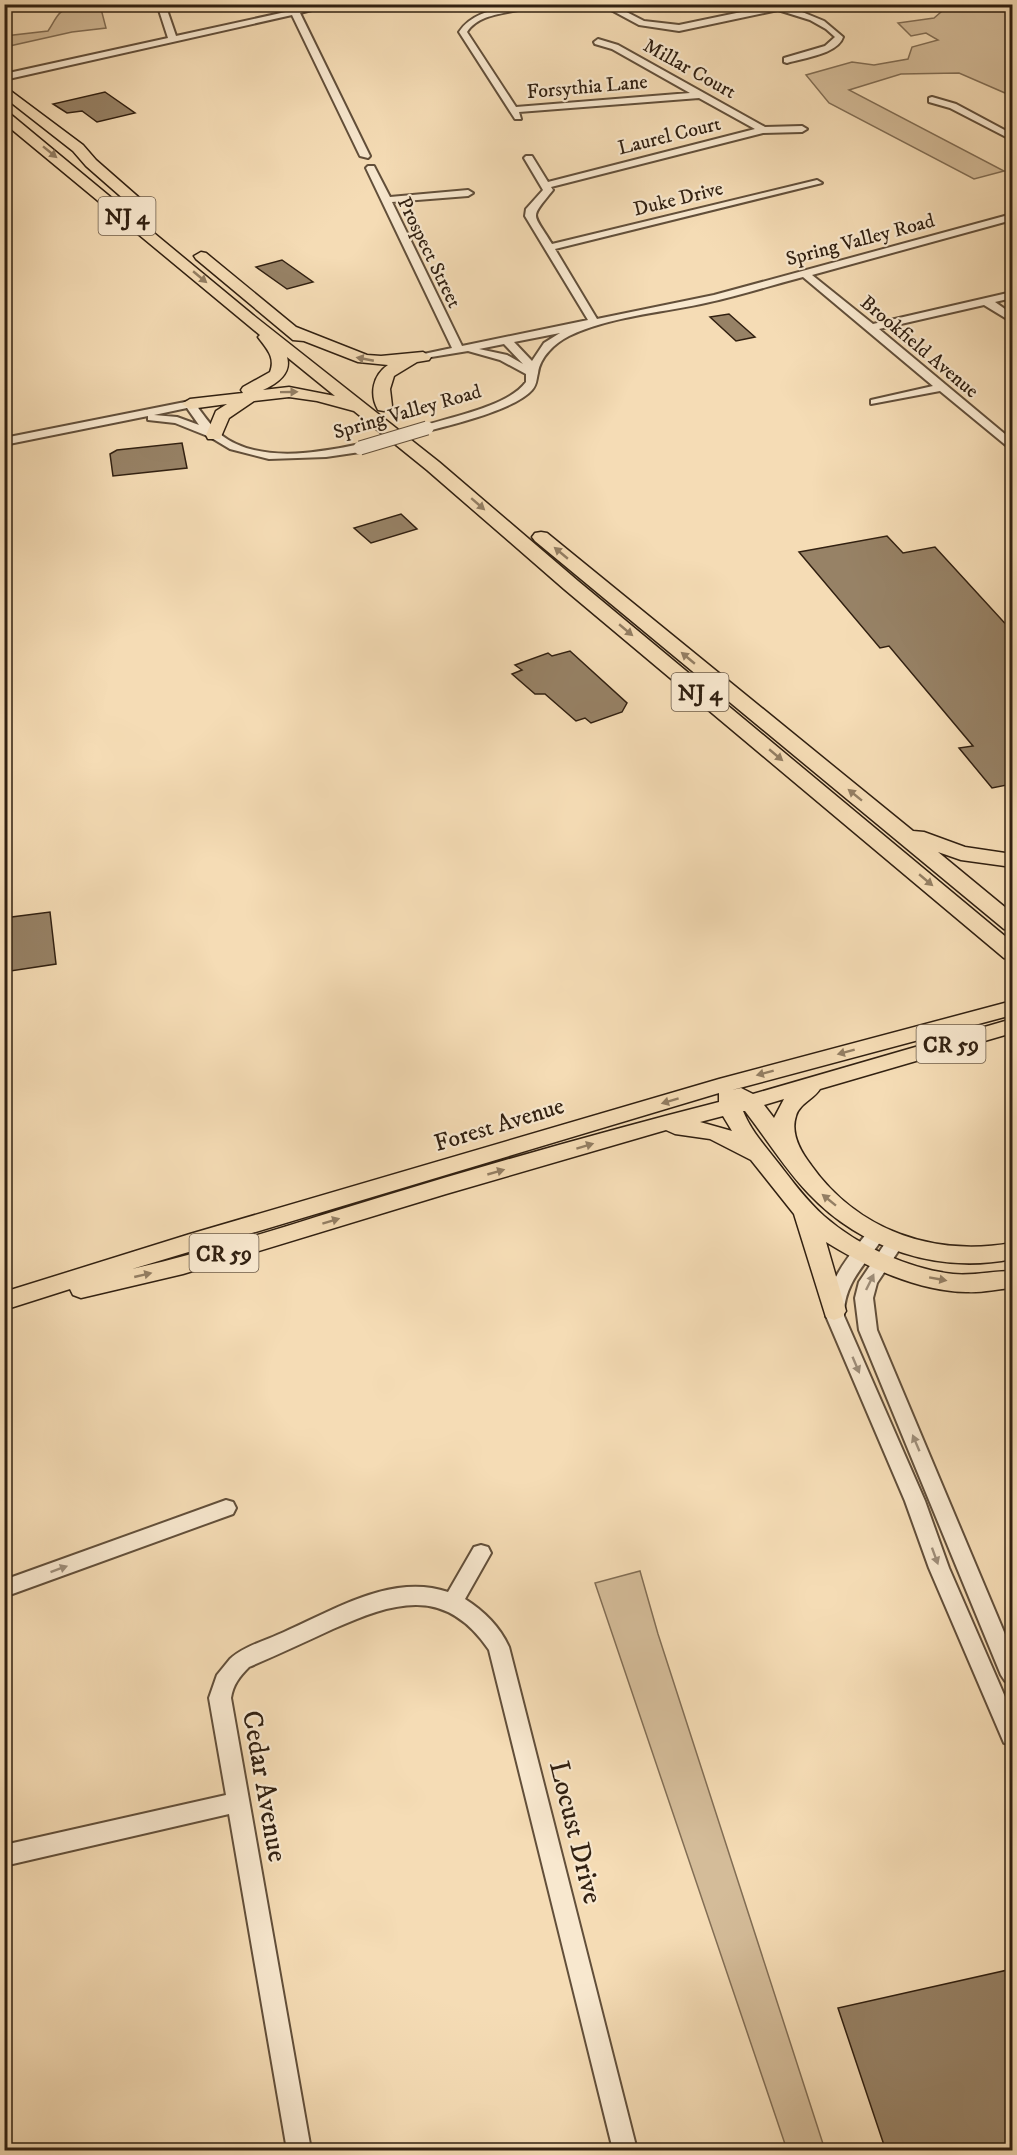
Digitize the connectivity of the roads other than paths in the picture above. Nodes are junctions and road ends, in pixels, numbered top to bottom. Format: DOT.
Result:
graph roads {
  1 [pos="161,4"];
  2 [pos="331,4"];
  3 [pos="532,4"];
  4 [pos="604,4"];
  5 [pos="794,4"];
  6 [pos="294,9"];
  7 [pos="771,9"];
  8 [pos="173,40"];
  9 [pos="598,42"];
  10 [pos="787,60"];
  11 [pos="4,77"];
  12 [pos="4,90"];
  13 [pos="699,94"];
  14 [pos="4,100"];
  15 [pos="932,100"];
  16 [pos="4,116"];
  17 [pos="802,129"];
  18 [pos="763,130"];
  19 [pos="1012,137"];
  20 [pos="365,156"];
  21 [pos="529,158"];
  22 [pos="91,163"];
  23 [pos="371,168"];
  24 [pos="817,183"];
  25 [pos="547,185"];
  26 [pos="468,193"];
  27 [pos="385,200"];
  28 [pos="150,214"];
  29 [pos="1012,217"];
  30 [pos="190,247"];
  31 [pos="548,248"];
  32 [pos="805,274"];
  33 [pos="1012,295"];
  34 [pos="986,301"];
  35 [pos="248,318"];
  36 [pos="1012,319"];
  37 [pos="594,322"];
  38 [pos="871,328"];
  39 [pos="291,330"];
  40 [pos="506,340"];
  41 [pos="459,350"];
  42 [pos="423,357"];
  43 [pos="531,376"];
  44 [pos="943,387"];
  45 [pos="251,397"];
  46 [pos="875,402"];
  47 [pos="190,404"];
  48 [pos="384,406"];
  49 [pos="366,410"];
  50 [pos="121,418"];
  51 [pos="214,435"];
  52 [pos="4,442"];
  53 [pos="1012,445"];
  54 [pos="900,832"];
  55 [pos="1012,860"];
  56 [pos="1012,924"];
  57 [pos="1012,953"];
  58 [pos="1012,1008"];
  59 [pos="1012,1026"];
  60 [pos="817,1083"];
  61 [pos="726,1084"];
  62 [pos="739,1105"];
  63 [pos="650,1127"];
  64 [pos="789,1153"];
  65 [pos="761,1156"];
  66 [pos="802,1207"];
  67 [pos="886,1238"];
  68 [pos="1012,1251"];
  69 [pos="872,1256"];
  70 [pos="1012,1279"];
  71 [pos="4,1301"];
  72 [pos="4,1307"];
  73 [pos="834,1311"];
  74 [pos="226,1508"];
  75 [pos="481,1553"];
  76 [pos="4,1589"];
  77 [pos="453,1602"];
  78 [pos="1012,1675"];
  79 [pos="1012,1736"];
  80 [pos="238,1802"];
  81 [pos="4,1856"];
  82 [pos="299,2151"];
  83 [pos="626,2151"];
  1 -- 8 [label="street"];
  2 -- 6 [label="street"];
  3 -- 13 [label="street, Forsythia Lane"];
  4 -- 7 [label="street"];
  5 -- 7 [label="street"];
  6 -- 8 [label="street"];
  6 -- 20 [label="street"];
  7 -- 10 [label="street"];
  8 -- 11 [label="street"];
  9 -- 13 [label="street, Millar Court"];
  12 -- 22 [label="highway"];
  13 -- 18 [label="street, Millar Court"];
  14 -- 22 [label="highway, NJ 4"];
  15 -- 19 [label="street"];
  16 -- 35 [label="highway, NJ 4, one-way"];
  17 -- 18 [label="street, Laurel Court"];
  18 -- 25 [label="street, Laurel Court"];
  21 -- 25 [label="street"];
  22 -- 28 [label="highway, NJ 4"];
  23 -- 27 [label="street, Prospect Street"];
  24 -- 31 [label="street, Duke Drive"];
  25 -- 31 [label="street"];
  26 -- 27 [label="street"];
  27 -- 41 [label="street, Prospect Street"];
  29 -- 32 [label="street, Spring Valley Road"];
  30 -- 39 [label="highway, NJ 4"];
  31 -- 37 [label="street"];
  32 -- 37 [label="street, Spring Valley Road"];
  32 -- 38 [label="street, Brookfield Avenue"];
  33 -- 34 [label="street"];
  34 -- 36 [label="street"];
  34 -- 38 [label="street"];
  35 -- 47 [label="highway"];
  35 -- 49 [label="highway, NJ 4"];
  37 -- 40 [label="street, Spring Valley Road"];
  37 -- 43 [label="street, Spring Valley Road"];
  38 -- 44 [label="street, Brookfield Avenue"];
  42 -- 39 [label="highway, one-way"];
  39 -- 48 [label="highway, NJ 4"];
  40 -- 41 [label="street, Spring Valley Road"];
  40 -- 43 [label="street"];
  41 -- 42 [label="street, Spring Valley Road"];
  41 -- 43 [label="street"];
  42 -- 48 [label="highway"];
  43 -- 51 [label="street, Spring Valley Road, bridge"];
  44 -- 46 [label="street"];
  44 -- 53 [label="street, Brookfield Avenue"];
  45 -- 47 [label="highway"];
  45 -- 49 [label="highway, one-way"];
  45 -- 51 [label="highway"];
  47 -- 50 [label="street"];
  47 -- 51 [label="street, Spring Valley Road"];
  54 -- 48 [label="highway, NJ 4, one-way"];
  49 -- 57 [label="highway, NJ 4, one-way"];
  50 -- 51 [label="street"];
  50 -- 52 [label="street"];
  54 -- 55 [label="highway"];
  54 -- 56 [label="highway, NJ 4"];
  58 -- 61 [label="main road, Forest Avenue / CR 59, one-way"];
  59 -- 60 [label="main road, Forest Avenue / CR 59"];
  60 -- 62 [label="main road, Forest Avenue / CR 59"];
  60 -- 64 [label="main road"];
  61 -- 62 [label="main road"];
  61 -- 71 [label="main road, Forest Avenue / CR 59, one-way"];
  62 -- 63 [label="main road, Forest Avenue / CR 59"];
  62 -- 64 [label="main road"];
  62 -- 65 [label="main road"];
  63 -- 65 [label="main road"];
  72 -- 63 [label="main road, Forest Avenue / CR 59, one-way"];
  67 -- 64 [label="main road, one-way"];
  65 -- 66 [label="main road"];
  66 -- 69 [label="main road"];
  66 -- 73 [label="main road"];
  67 -- 68 [label="main road"];
  67 -- 69 [label="street"];
  69 -- 70 [label="main road, one-way"];
  69 -- 73 [label="street"];
  78 -- 69 [label="street, one-way"];
  73 -- 79 [label="street, one-way"];
  76 -- 74 [label="street, one-way"];
  75 -- 77 [label="street"];
  77 -- 80 [label="street, Cedar Avenue"];
  77 -- 83 [label="street, Locust Drive"];
  80 -- 81 [label="street"];
  80 -- 82 [label="street, Cedar Avenue"];
}
